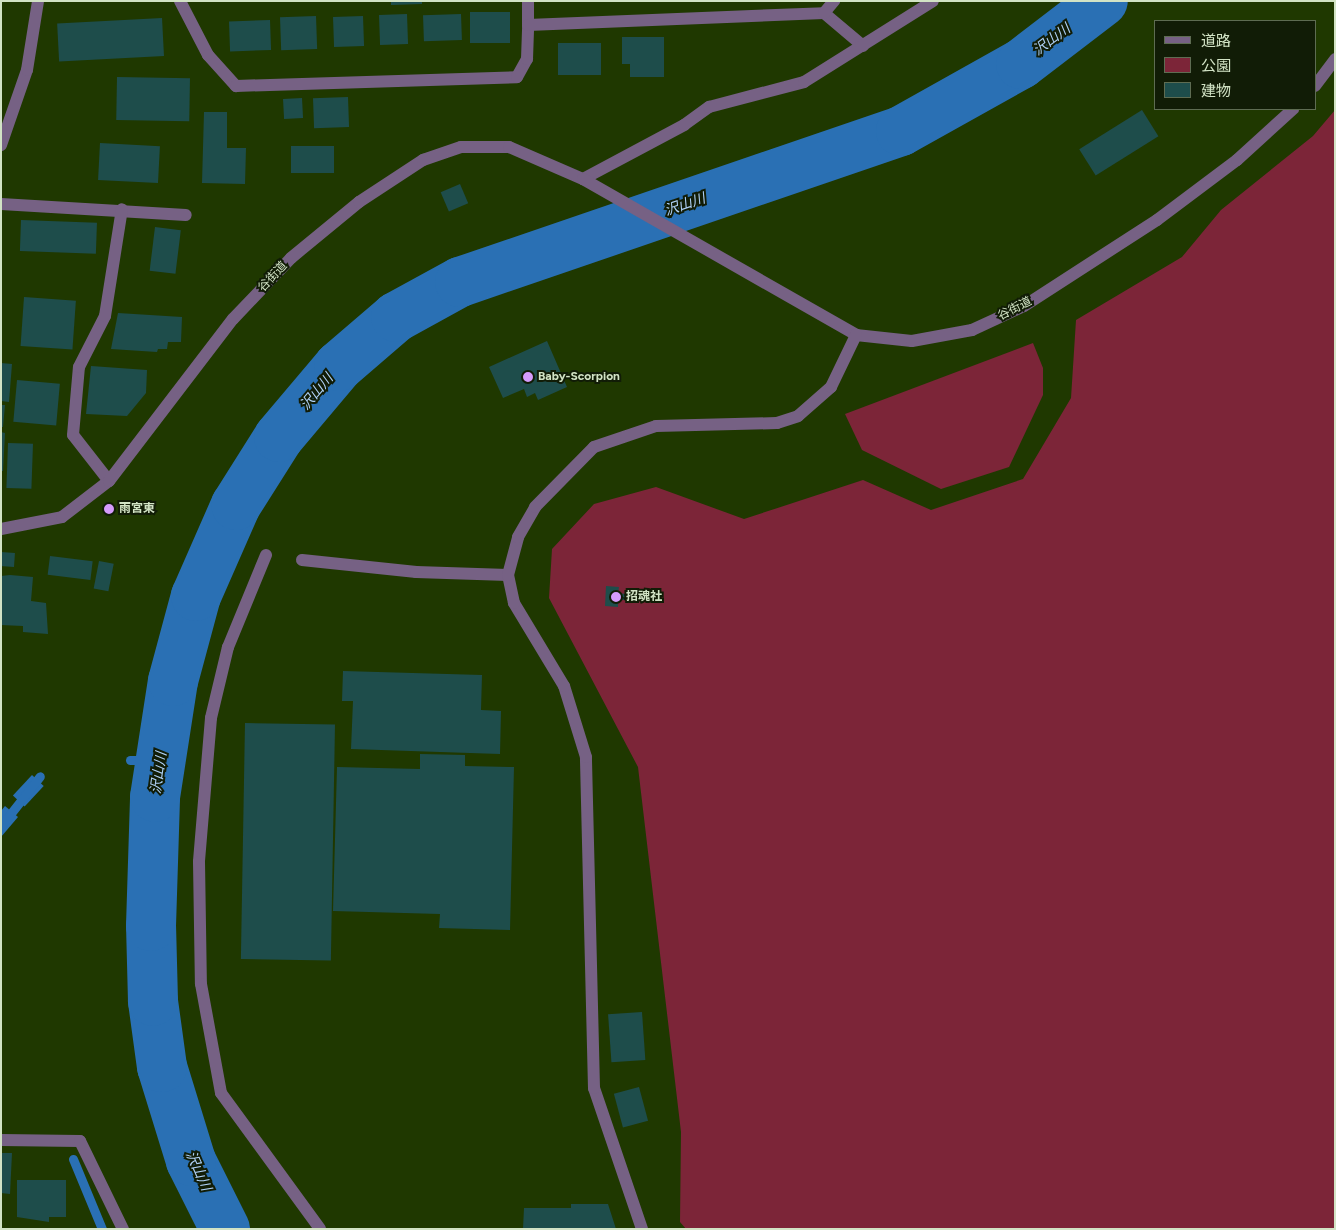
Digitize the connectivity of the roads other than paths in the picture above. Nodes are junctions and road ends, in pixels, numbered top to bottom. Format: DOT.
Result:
graph roads {
  1 [pos="38,1"];
  2 [pos="180,1"];
  3 [pos="528,1"];
  4 [pos="834,1"];
  5 [pos="934,1"];
  6 [pos="824,13"];
  7 [pos="528,25"];
  8 [pos="863,46"];
  9 [pos="1335,59"];
  10 [pos="1316,85"];
  11 [pos="1292,110"];
  12 [pos="1,145"];
  13 [pos="583,179"];
  14 [pos="1,204"];
  15 [pos="122,209"];
  16 [pos="186,215"];
  17 [pos="856,335"];
  18 [pos="109,481"];
  19 [pos="1,529"];
  20 [pos="266,555"];
  21 [pos="302,560"];
  22 [pos="508,575"];
  23 [pos="1,1140"];
  24 [pos="123,1229"];
  25 [pos="320,1229"];
  26 [pos="642,1229"];
  1 -- 12 [label="street"];
  2 -- 7 [label="street"];
  3 -- 7 [label="street"];
  4 -- 6 [label="street"];
  5 -- 8 [label="street"];
  6 -- 7 [label="street"];
  6 -- 8 [label="street"];
  8 -- 13 [label="street"];
  9 -- 10 [label="street"];
  11 -- 17 [label="street, 谷街道"];
  13 -- 17 [label="street, 谷街道"];
  13 -- 18 [label="street, 谷街道"];
  14 -- 15 [label="street"];
  15 -- 16 [label="street"];
  15 -- 18 [label="street"];
  17 -- 22 [label="street"];
  18 -- 19 [label="street, 谷街道"];
  20 -- 25 [label="street"];
  21 -- 22 [label="street"];
  22 -- 26 [label="street"];
  23 -- 24 [label="street"];
}
